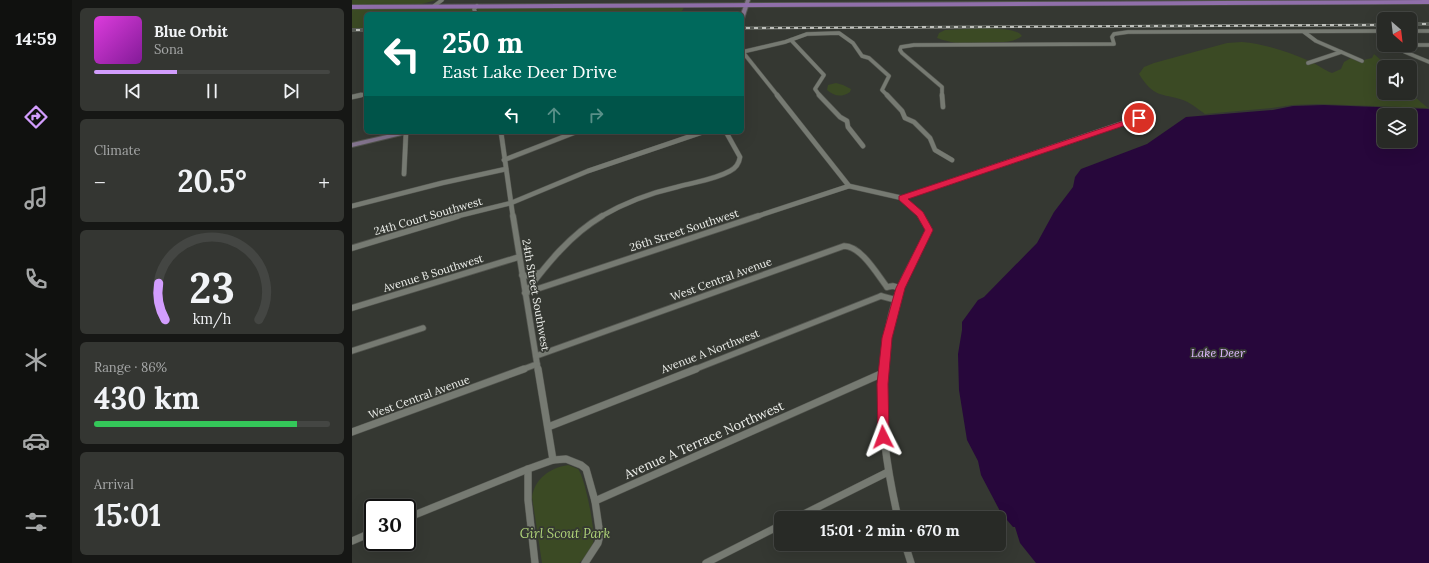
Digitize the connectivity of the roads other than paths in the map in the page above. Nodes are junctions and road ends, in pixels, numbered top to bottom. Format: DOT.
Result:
graph roads {
  1 [pos="442,0"];
  2 [pos="1321,1"];
  3 [pos="747,2"];
  4 [pos="1009,2"];
  5 [pos="1063,2"];
  6 [pos="1429,2"];
  7 [pos="352,6"];
  8 [pos="434,6"];
  9 [pos="476,6"];
  10 [pos="475,12"];
  11 [pos="744,12"];
  12 [pos="1417,31"];
  13 [pos="1429,31"];
  14 [pos="1304,32"];
  15 [pos="1377,32"];
  16 [pos="792,40"];
  17 [pos="1417,45"];
  18 [pos="1429,45"];
  19 [pos="1341,52"];
  20 [pos="1405,52"];
  21 [pos="744,53"];
  22 [pos="744,56"];
  23 [pos="1362,61"];
  24 [pos="1429,62"];
  25 [pos="1308,64"];
  26 [pos="364,94"];
  27 [pos="352,97"];
  28 [pos="943,107"];
  29 [pos="1141,117"];
  30 [pos="379,134"];
  31 [pos="398,134"];
  32 [pos="406,134"];
  33 [pos="501,134"];
  34 [pos="571,134"];
  35 [pos="697,134"];
  36 [pos="727,134"];
  37 [pos="352,140"];
  38 [pos="352,145"];
  39 [pos="863,146"];
  40 [pos="504,160"];
  41 [pos="952,160"];
  42 [pos="506,169"];
  43 [pos="404,174"];
  44 [pos="849,186"];
  45 [pos="902,198"];
  46 [pos="511,204"];
  47 [pos="352,206"];
  48 [pos="352,248"];
  49 [pos="519,257"];
  50 [pos="539,273"];
  51 [pos="522,275"];
  52 [pos="887,287"];
  53 [pos="900,288"];
  54 [pos="525,293"];
  55 [pos="881,296"];
  56 [pos="896,300"];
  57 [pos="352,308"];
  58 [pos="423,328"];
  59 [pos="352,350"];
  60 [pos="536,356"];
  61 [pos="537,364"];
  62 [pos="883,373"];
  63 [pos="548,427"];
  64 [pos="352,432"];
  65 [pos="553,460"];
  66 [pos="528,469"];
  67 [pos="888,472"];
  68 [pos="595,500"];
  69 [pos="810,511"];
  70 [pos="896,511"];
  71 [pos="416,514"];
  72 [pos="774,529"];
  73 [pos="364,536"];
  74 [pos="352,541"];
  75 [pos="907,551"];
  76 [pos="536,563"];
  77 [pos="585,563"];
  78 [pos="706,563"];
  79 [pos="911,563"];
  1 -- 8 [label="street"];
  2 -- 5 [label="main road"];
  2 -- 6 [label="main road"];
  3 -- 4 [label="main road"];
  3 -- 9 [label="main road"];
  3 -- 11 [label="street"];
  4 -- 5 [label="main road"];
  7 -- 8 [label="main road"];
  8 -- 9 [label="main road"];
  9 -- 10 [label="street"];
  12 -- 13 [label="street"];
  14 -- 15 [label="street"];
  14 -- 19 [label="street"];
  14 -- 28 [label="street"];
  16 -- 21 [label="street"];
  16 -- 39 [label="street"];
  16 -- 41 [label="street"];
  17 -- 18 [label="street"];
  19 -- 23 [label="street"];
  19 -- 25 [label="street"];
  20 -- 24 [label="street"];
  22 -- 44 [label="street"];
  26 -- 27 [label="street"];
  29 -- 45 [label="street"];
  30 -- 37 [label="street"];
  31 -- 38 [label="street"];
  32 -- 43 [label="street"];
  33 -- 40 [label="street, 24th Street Southwest"];
  34 -- 40 [label="street"];
  35 -- 46 [label="street, 24th Court Southwest"];
  36 -- 50 [label="street"];
  40 -- 42 [label="street, 24th Street Southwest"];
  42 -- 46 [label="street, 24th Street Southwest"];
  42 -- 47 [label="street"];
  44 -- 45 [label="street"];
  44 -- 54 [label="street, 26th Street Southwest"];
  45 -- 53 [label="street"];
  46 -- 48 [label="street, 24th Court Southwest"];
  46 -- 49 [label="street, 24th Street Southwest"];
  49 -- 51 [label="street, 24th Street Southwest"];
  49 -- 57 [label="street, Avenue B Southwest"];
  50 -- 51 [label="street"];
  50 -- 54 [label="street"];
  51 -- 54 [label="street, 24th Street Southwest"];
  52 -- 53 [label="street"];
  52 -- 55 [label="street"];
  52 -- 60 [label="street, West Central Avenue"];
  53 -- 56 [label="street"];
  54 -- 60 [label="street, 24th Street Southwest"];
  55 -- 56 [label="street"];
  55 -- 63 [label="street, Avenue A Northwest"];
  56 -- 62 [label="street"];
  58 -- 59 [label="street"];
  60 -- 61 [label="street, 24th Street Southwest"];
  61 -- 63 [label="street, 24th Street Southwest"];
  61 -- 64 [label="street, West Central Avenue"];
  62 -- 67 [label="street"];
  62 -- 68 [label="street, Avenue A Terrace Northwest"];
  63 -- 65 [label="street, 24th Street Southwest"];
  65 -- 66 [label="street"];
  65 -- 68 [label="street"];
  66 -- 71 [label="street"];
  66 -- 76 [label="street"];
  67 -- 69 [label="street"];
  67 -- 70 [label="street"];
  68 -- 77 [label="street"];
  72 -- 78 [label="street"];
  73 -- 74 [label="street"];
  75 -- 79 [label="street"];
}
